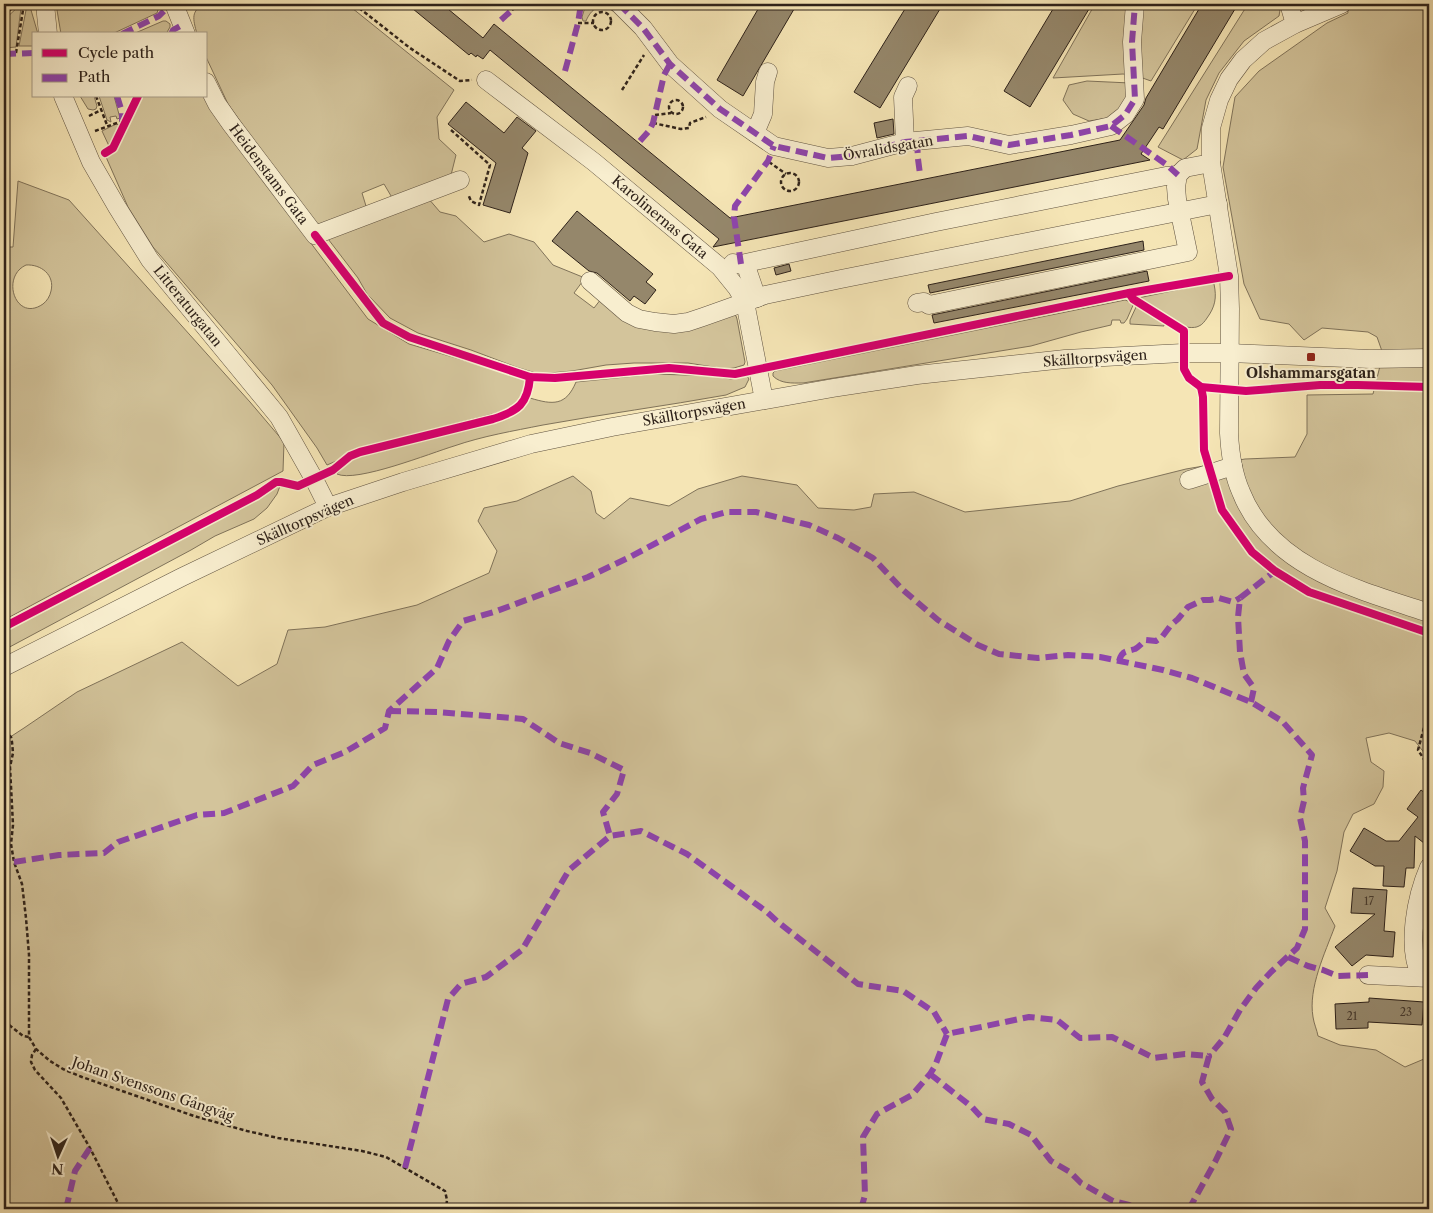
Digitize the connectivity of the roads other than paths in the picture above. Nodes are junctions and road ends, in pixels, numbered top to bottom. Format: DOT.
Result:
graph roads {
  1 [pos="45,4"];
  2 [pos="174,4"];
  3 [pos="619,4"];
  4 [pos="1135,4"];
  5 [pos="1290,4"];
  6 [pos="1337,5"];
  7 [pos="1295,24"];
  8 [pos="48,32"];
  9 [pos="185,32"];
  10 [pos="768,72"];
  11 [pos="486,80"];
  12 [pos="208,86"];
  13 [pos="908,86"];
  14 [pos="64,98"];
  15 [pos="755,133"];
  16 [pos="905,142"];
  17 [pos="1211,163"];
  18 [pos="1178,175"];
  19 [pos="460,180"];
  20 [pos="1218,204"];
  21 [pos="1180,211"];
  22 [pos="741,264"];
  23 [pos="720,268"];
  24 [pos="590,280"];
  25 [pos="751,300"];
  26 [pos="917,303"];
  27 [pos="1229,353"];
  28 [pos="1429,358"];
  29 [pos="764,400"];
  30 [pos="1233,466"];
  31 [pos="1189,480"];
  32 [pos="328,507"];
  33 [pos="1429,613"];
  34 [pos="4,667"];
  35 [pos="1429,867"];
  36 [pos="1368,975"];
  37 [pos="1425,977"];
  1 -- 8 [label="street"];
  2 -- 9 [label="street"];
  3 -- 15 [label="street, Övralidsgatan"];
  4 -- 16 [label="street, Övralidsgatan"];
  5 -- 7 [label="street"];
  6 -- 7 [label="street"];
  7 -- 17 [label="street"];
  10 -- 15 [label="street"];
  11 -- 23 [label="street, Karolinernas Gata"];
  12 -- 19 [label="street, Heidenstams Gata"];
  13 -- 16 [label="street"];
  14 -- 32 [label="street, Litteraturgatan"];
  15 -- 16 [label="street, Övralidsgatan"];
  17 -- 18 [label="street"];
  17 -- 20 [label="street"];
  18 -- 21 [label="street"];
  18 -- 22 [label="street"];
  20 -- 21 [label="street"];
  20 -- 27 [label="street"];
  21 -- 25 [label="street"];
  21 -- 26 [label="street"];
  22 -- 23 [label="street"];
  22 -- 25 [label="street"];
  23 -- 25 [label="street, Karolinernas Gata"];
  24 -- 25 [label="street"];
  25 -- 29 [label="street, Karolinernas Gata"];
  27 -- 28 [label="street, Skälltorpsvägen"];
  27 -- 29 [label="street, Skälltorpsvägen"];
  27 -- 30 [label="street"];
  29 -- 32 [label="street, Skälltorpsvägen"];
  30 -- 31 [label="street"];
  30 -- 33 [label="street"];
  32 -- 34 [label="street, Skälltorpsvägen"];
  35 -- 37 [label="street"];
  36 -- 37 [label="street"];
}
